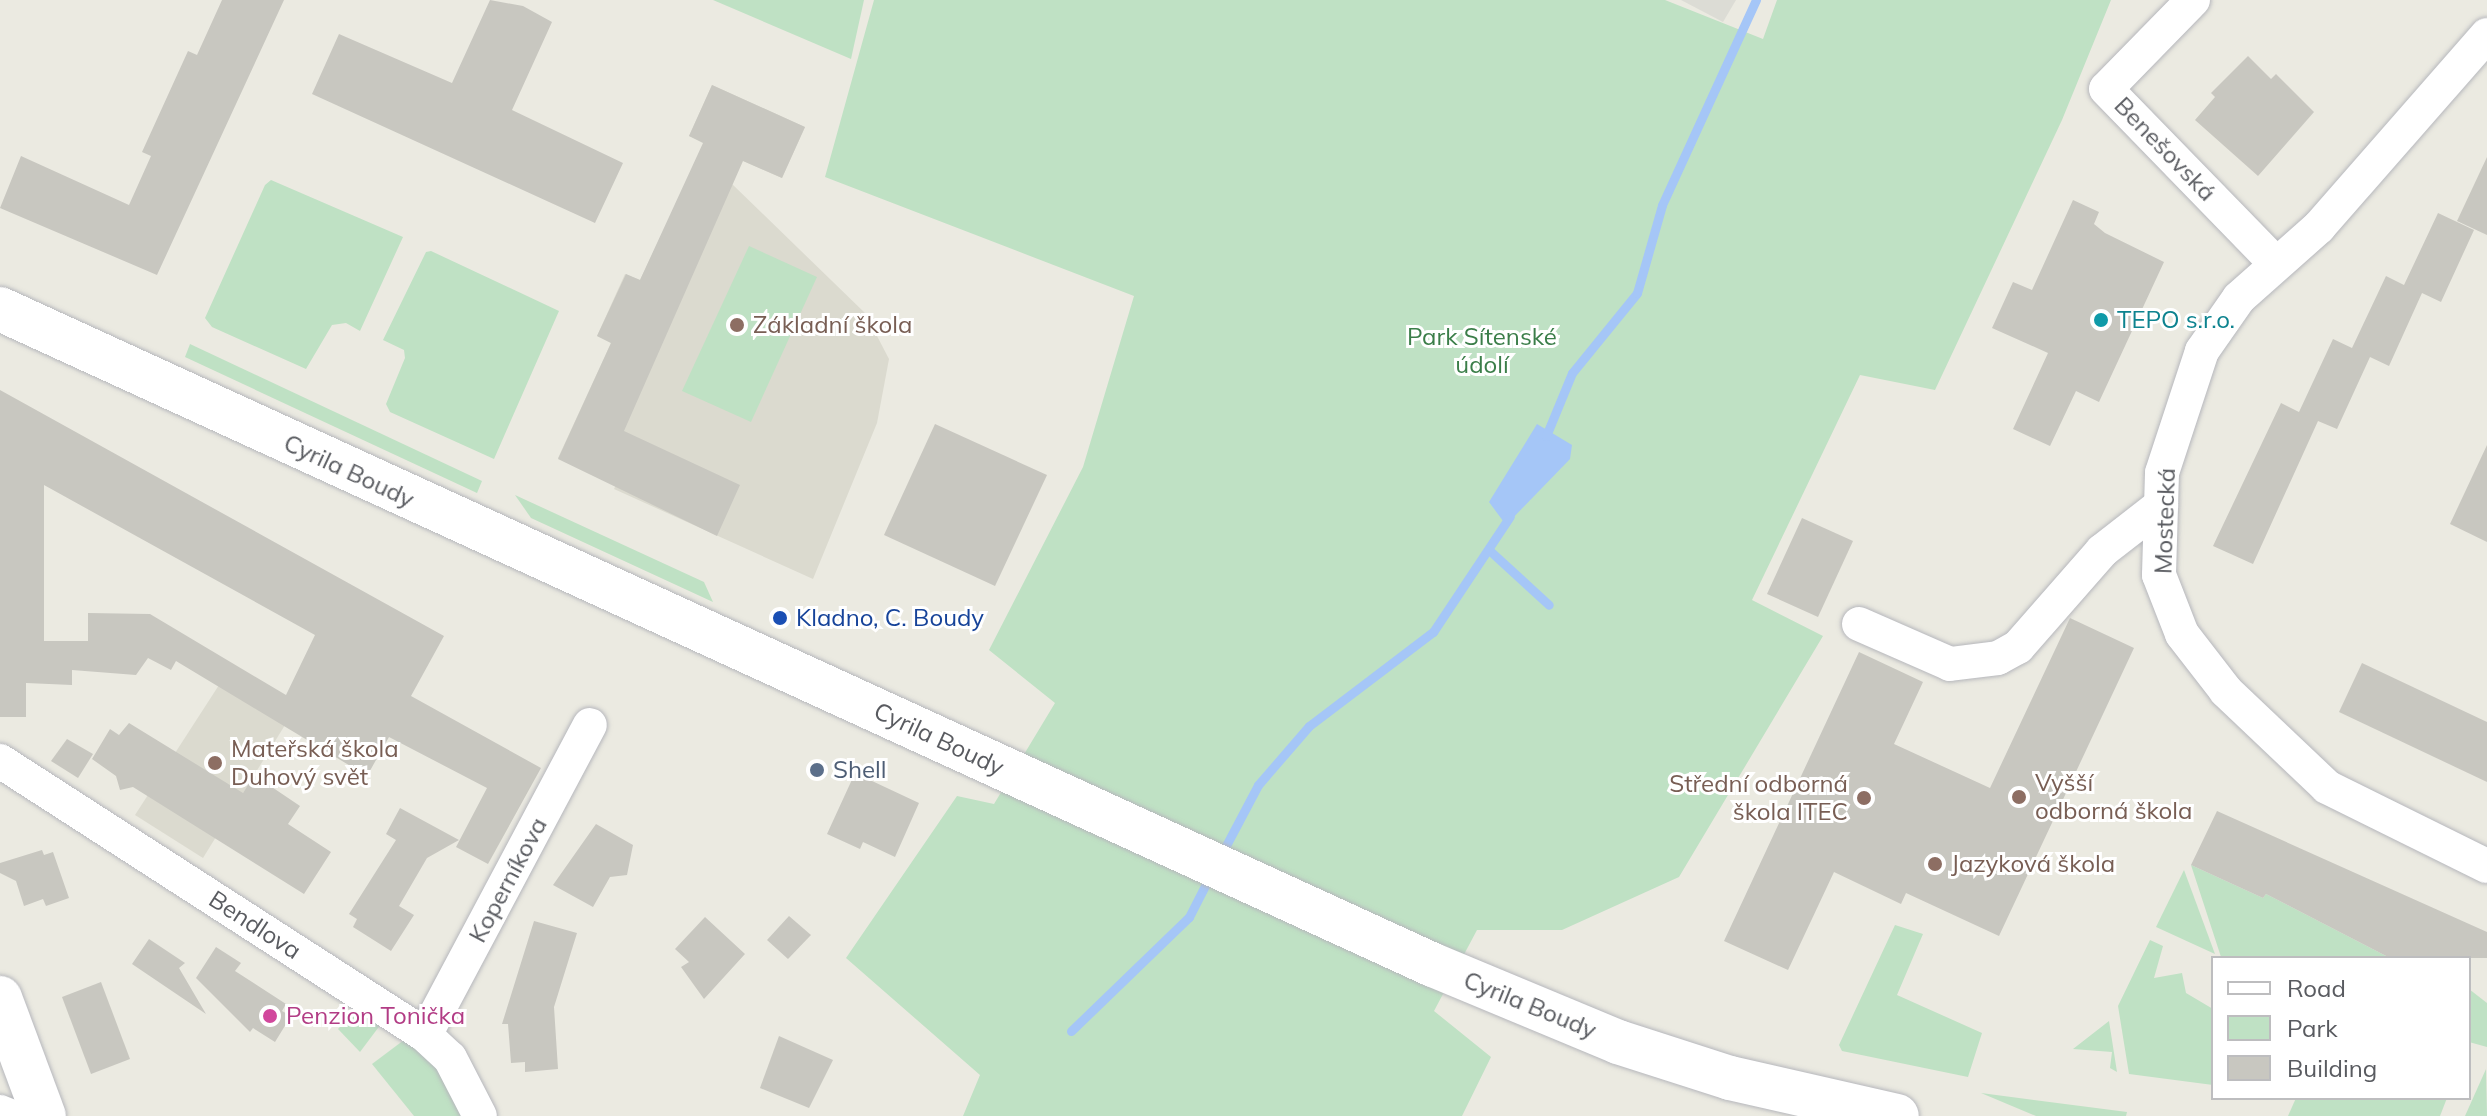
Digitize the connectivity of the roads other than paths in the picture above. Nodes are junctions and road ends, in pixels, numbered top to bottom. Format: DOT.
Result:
graph roads {
  1 [pos="2193,0"];
  2 [pos="2487,35"];
  3 [pos="2276,264"];
  4 [pos="0,309"];
  5 [pos="2161,505"];
  6 [pos="1859,624"];
  7 [pos="590,725"];
  8 [pos="0,761"];
  9 [pos="2487,866"];
  10 [pos="0,998"];
  11 [pos="425,1035"];
  12 [pos="1835,1111"];
  13 [pos="0,1112"];
  14 [pos="10,1116"];
  15 [pos="44,1116"];
  16 [pos="480,1116"];
  17 [pos="1897,1116"];
  1 -- 3 [label="street, Benešovská"];
  2 -- 3 [label="street, Mostecká"];
  3 -- 5 [label="street, Mostecká"];
  4 -- 12 [label="street, Cyrila Boudy"];
  5 -- 6 [label="street"];
  5 -- 9 [label="street, Mostecká"];
  7 -- 11 [label="street, Koperníkova"];
  8 -- 11 [label="street, Bendlova"];
  10 -- 15 [label="street"];
  11 -- 16 [label="street, Bendlova"];
  12 -- 17 [label="street, Cyrila Boudy"];
  13 -- 14 [label="street"];
}
